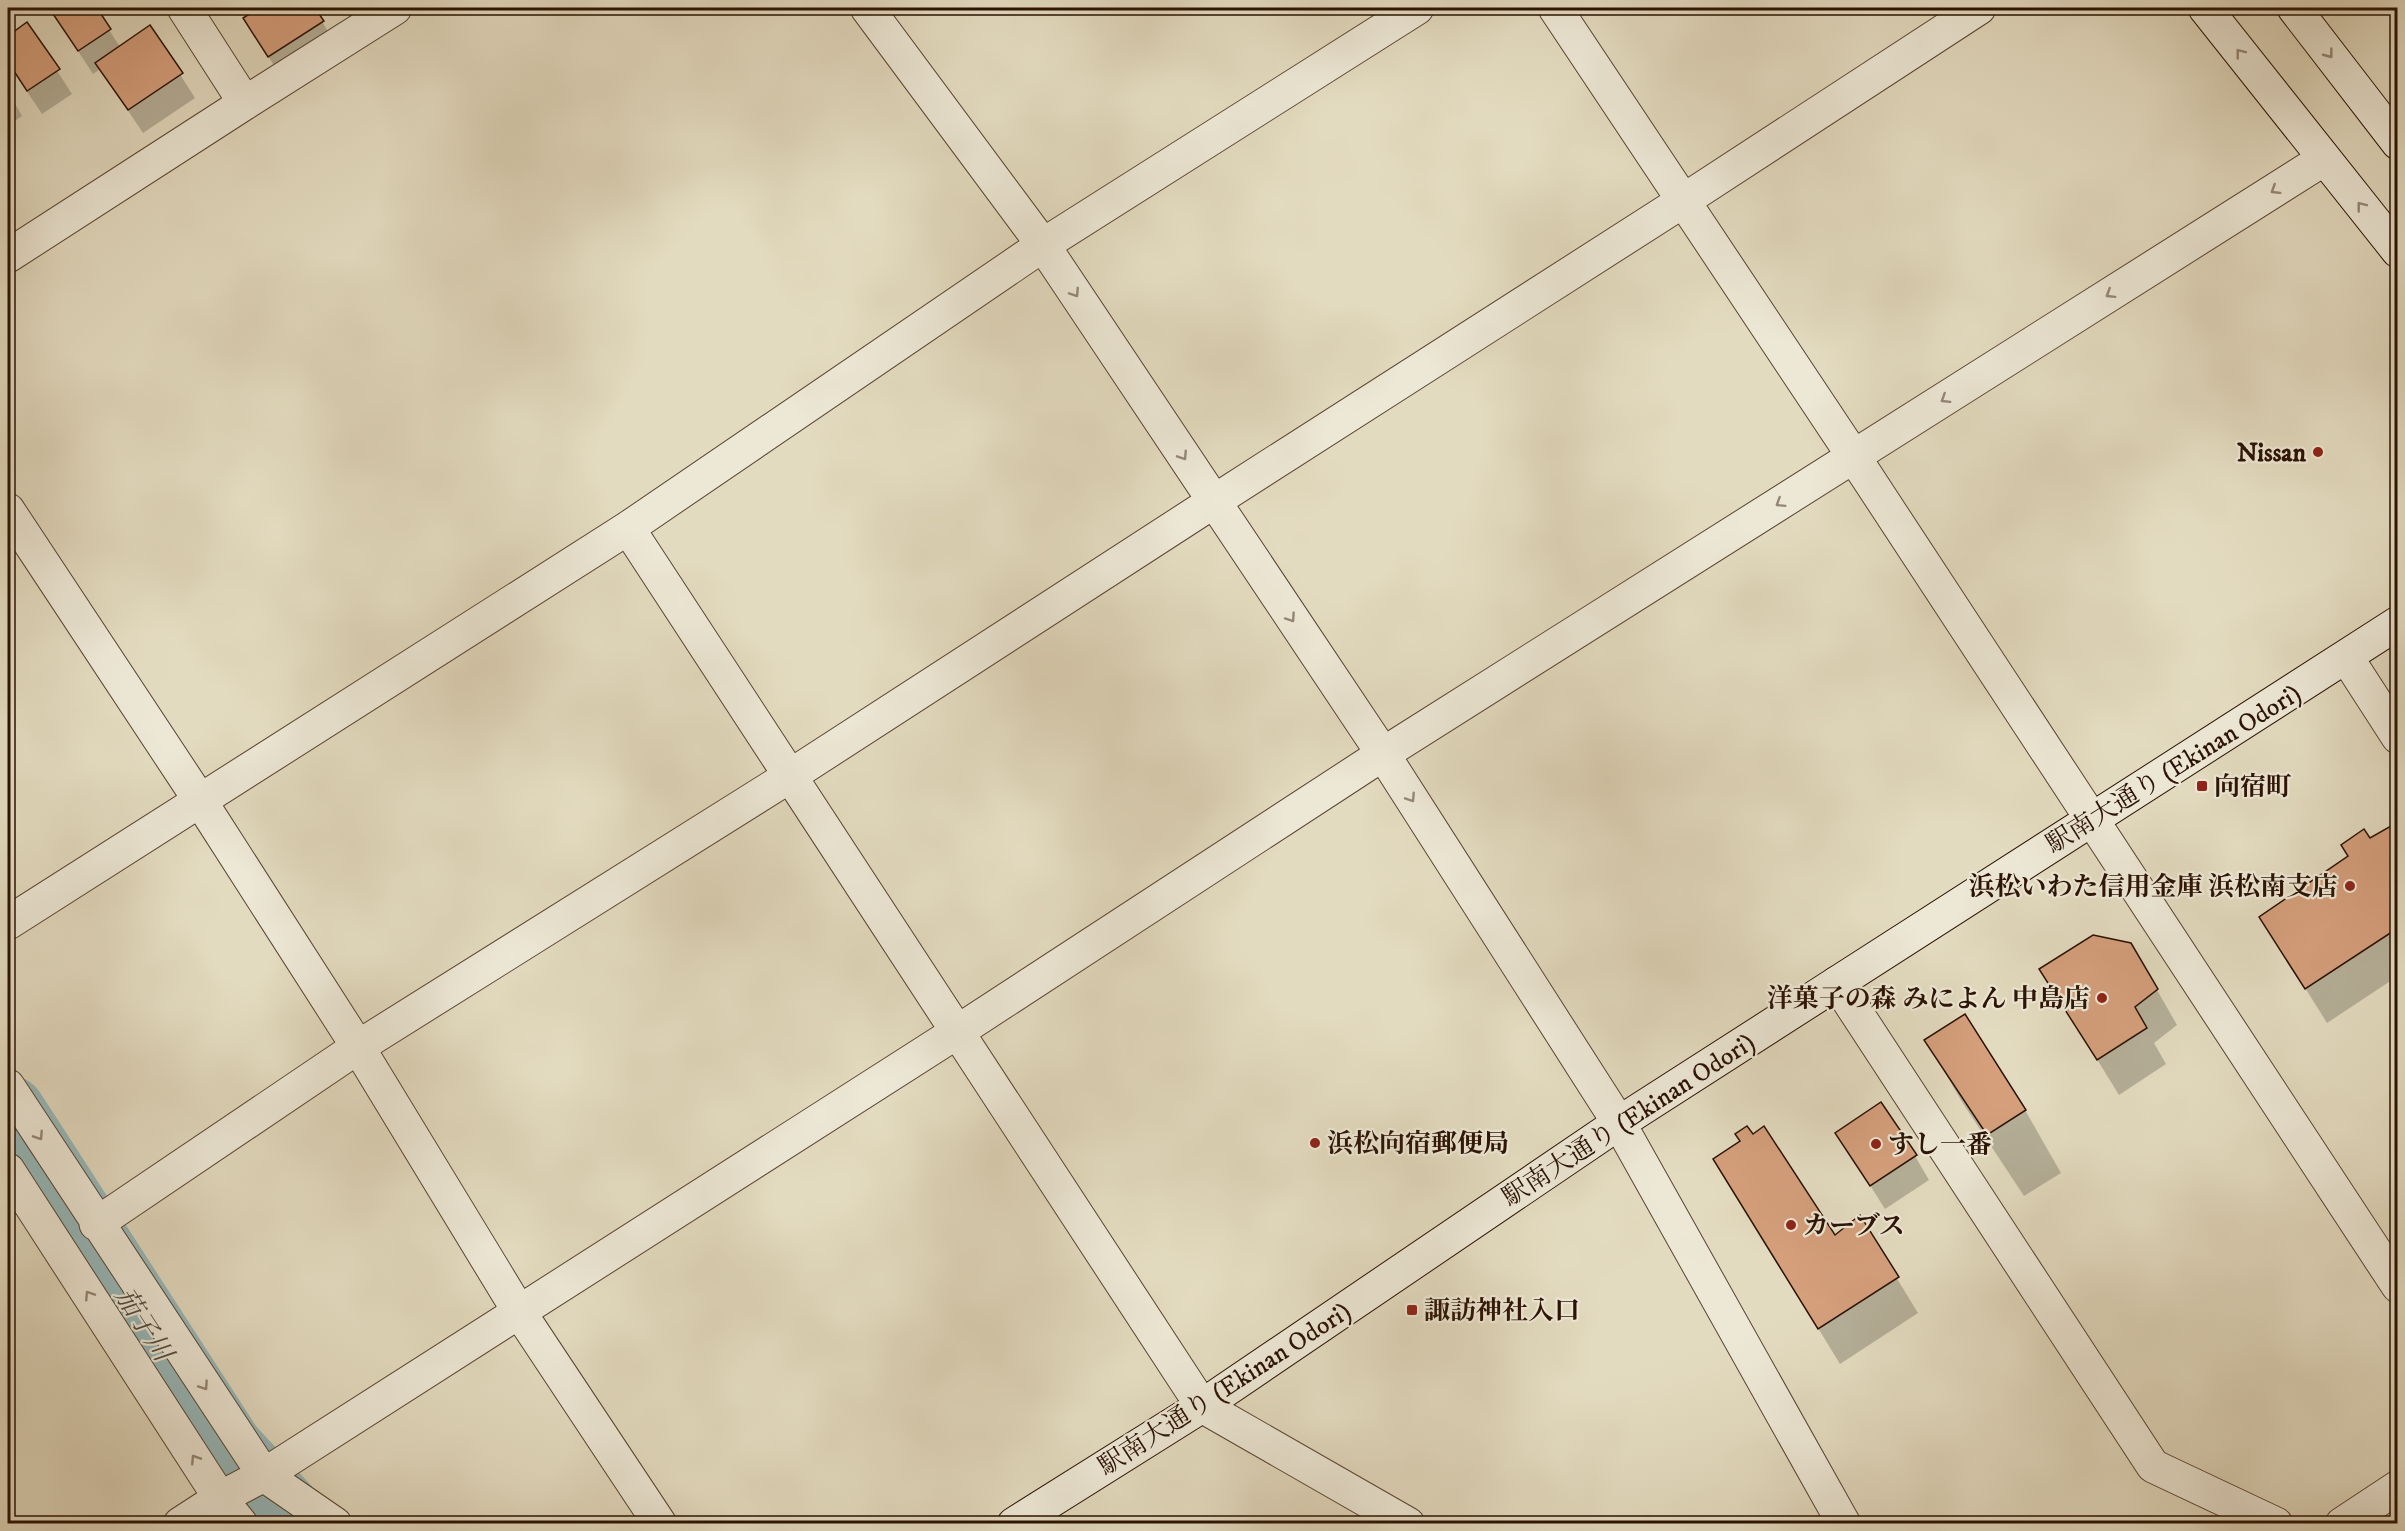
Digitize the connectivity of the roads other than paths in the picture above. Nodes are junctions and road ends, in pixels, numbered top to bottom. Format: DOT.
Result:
graph roads {
  1 [pos="184,8"];
  2 [pos="395,8"];
  3 [pos="867,8"];
  4 [pos="1417,8"];
  5 [pos="1555,8"];
  6 [pos="1979,8"];
  7 [pos="2205,8"];
  8 [pos="2294,8"];
  9 [pos="245,103"];
  10 [pos="2392,124"];
  11 [pos="2324,159"];
  12 [pos="1683,201"];
  13 [pos="1043,245"];
  14 [pos="2397,251"];
  15 [pos="8,255"];
  16 [pos="1854,457"];
  17 [pos="1213,502"];
  18 [pos="8,510"];
  19 [pos="628,528"];
  20 [pos="2397,623"];
  21 [pos="2347,658"];
  22 [pos="2397,737"];
  23 [pos="1383,754"];
  24 [pos="790,776"];
  25 [pos="199,799"];
  26 [pos="2092,818"];
  27 [pos="8,923"];
  28 [pos="1837,982"];
  29 [pos="957,1032"];
  30 [pos="358,1047"];
  31 [pos="8,1086"];
  32 [pos="1619,1123"];
  33 [pos="8,1170"];
  34 [pos="96,1224"];
  35 [pos="2397,1286"];
  36 [pos="518,1310"];
  37 [pos="1202,1406"];
  38 [pos="264,1475"];
  39 [pos="2397,1487"];
  40 [pos="220,1498"];
  41 [pos="180,1524"];
  42 [pos="241,1524"];
  43 [pos="335,1524"];
  44 [pos="660,1524"];
  45 [pos="1014,1524"];
  46 [pos="1408,1524"];
  47 [pos="1844,1524"];
  48 [pos="2276,1524"];
  49 [pos="2342,1524"];
  1 -- 9 [label="street"];
  2 -- 9 [label="street"];
  3 -- 13 [label="street"];
  4 -- 13 [label="street"];
  5 -- 12 [label="street"];
  6 -- 12 [label="street"];
  11 -- 7 [label="street, one-way"];
  8 -- 10 [label="street, one-way"];
  9 -- 15 [label="street"];
  14 -- 11 [label="street, one-way"];
  11 -- 16 [label="street, one-way"];
  12 -- 16 [label="street"];
  12 -- 17 [label="street"];
  13 -- 17 [label="street, one-way"];
  13 -- 19 [label="street"];
  16 -- 23 [label="street, one-way"];
  16 -- 26 [label="street"];
  17 -- 23 [label="street, one-way"];
  17 -- 24 [label="street"];
  18 -- 25 [label="street"];
  19 -- 24 [label="street"];
  19 -- 25 [label="street"];
  20 -- 21 [label="street, 駅南大通り (Ekinan Odori)"];
  21 -- 22 [label="street"];
  21 -- 26 [label="street, 駅南大通り (Ekinan Odori)"];
  23 -- 29 [label="street"];
  23 -- 32 [label="street, one-way"];
  24 -- 29 [label="street"];
  24 -- 30 [label="street"];
  25 -- 27 [label="street"];
  25 -- 30 [label="street"];
  26 -- 28 [label="street, 駅南大通り (Ekinan Odori)"];
  26 -- 35 [label="street"];
  28 -- 32 [label="street, 駅南大通り (Ekinan Odori)"];
  28 -- 48 [label="street"];
  29 -- 36 [label="street"];
  29 -- 37 [label="street"];
  30 -- 34 [label="street"];
  30 -- 36 [label="street"];
  31 -- 34 [label="street, one-way"];
  32 -- 37 [label="street, 駅南大通り (Ekinan Odori)"];
  32 -- 47 [label="street"];
  40 -- 33 [label="street, one-way"];
  34 -- 38 [label="street, one-way"];
  36 -- 38 [label="street"];
  36 -- 44 [label="street"];
  37 -- 45 [label="street, 駅南大通り (Ekinan Odori)"];
  37 -- 46 [label="street"];
  38 -- 40 [label="street"];
  38 -- 43 [label="street"];
  39 -- 49 [label="street"];
  40 -- 41 [label="street"];
  40 -- 42 [label="street"];
}
